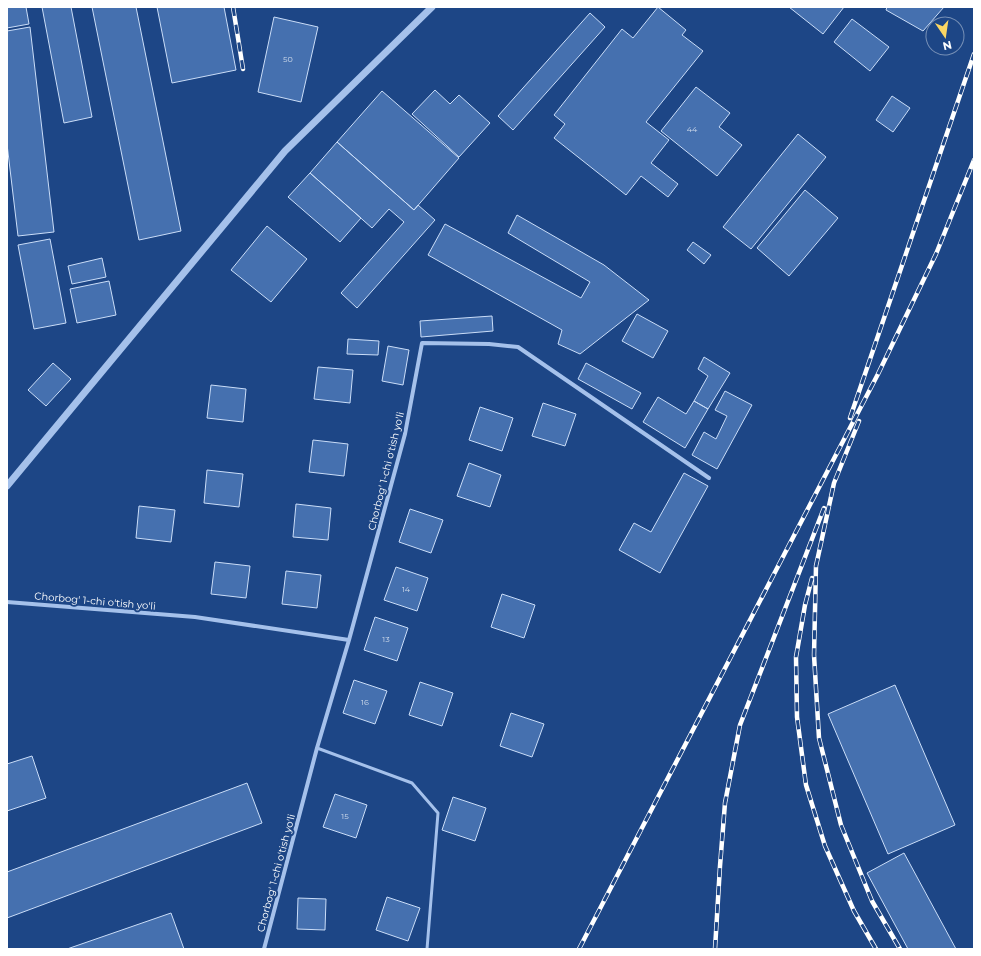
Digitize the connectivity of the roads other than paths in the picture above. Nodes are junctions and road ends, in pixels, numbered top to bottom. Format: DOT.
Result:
graph roads {
  1 [pos="432,7"];
  2 [pos="709,478"];
  3 [pos="7,486"];
  4 [pos="7,602"];
  5 [pos="349,640"];
  6 [pos="317,748"];
  7 [pos="264,949"];
  8 [pos="427,949"];
  1 -- 3 [label="street"];
  2 -- 5 [label="street, Chorbog' 1-chi o'tish yo'li"];
  4 -- 5 [label="street, Chorbog' 1-chi o'tish yo'li"];
  5 -- 6 [label="street, Chorbog' 1-chi o'tish yo'li"];
  6 -- 7 [label="street, Chorbog' 1-chi o'tish yo'li"];
  6 -- 8 [label="lane"];
}
